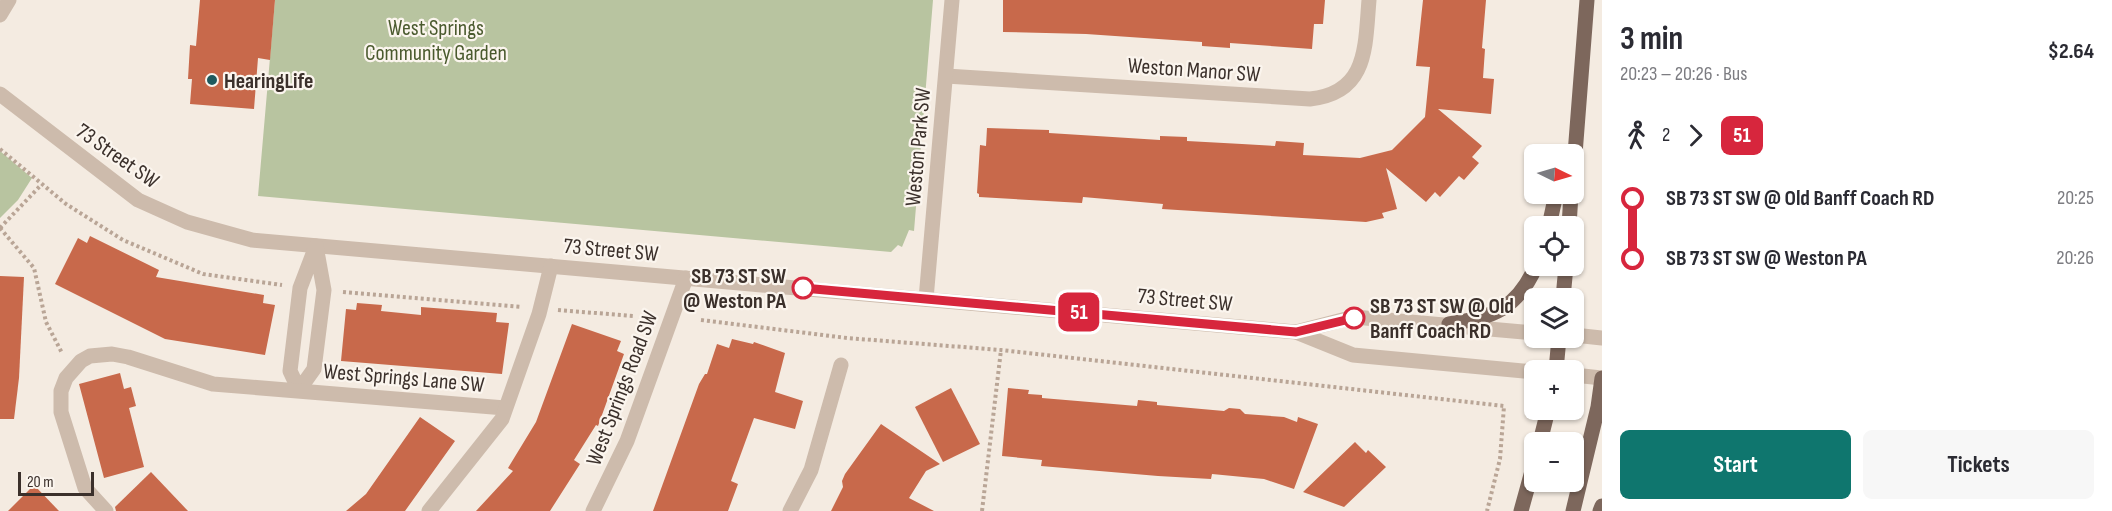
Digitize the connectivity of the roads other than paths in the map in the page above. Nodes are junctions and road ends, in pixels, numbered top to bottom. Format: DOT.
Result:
graph roads {
  1 [pos="9,0"];
  2 [pos="952,0"];
  3 [pos="1369,0"];
  4 [pos="1587,0"];
  5 [pos="0,15"];
  6 [pos="946,76"];
  7 [pos="1580,87"];
  8 [pos="0,94"];
  9 [pos="1567,144"];
  10 [pos="1576,144"];
  11 [pos="316,246"];
  12 [pos="551,266"];
  13 [pos="1531,276"];
  14 [pos="686,278"];
  15 [pos="926,299"];
  16 [pos="1449,324"];
  17 [pos="1296,332"];
  18 [pos="1524,332"];
  19 [pos="1584,336"];
  20 [pos="1602,338"];
  21 [pos="841,365"];
  22 [pos="1524,371"];
  23 [pos="1584,376"];
  24 [pos="1602,378"];
  25 [pos="299,390"];
  26 [pos="505,408"];
  27 [pos="1526,492"];
  28 [pos="1602,506"];
  29 [pos="106,511"];
  30 [pos="429,511"];
  31 [pos="593,511"];
  32 [pos="790,511"];
  33 [pos="1521,511"];
  34 [pos="1573,511"];
  35 [pos="1600,511"];
  1 -- 5 [label="street"];
  2 -- 6 [label="street, Weston Park SW"];
  3 -- 6 [label="street, Weston Manor SW"];
  4 -- 7 [label="main road"];
  6 -- 15 [label="street, Weston Park SW"];
  7 -- 9 [label="main road"];
  7 -- 10 [label="main road"];
  8 -- 11 [label="street, 73 Street SW"];
  11 -- 12 [label="street, 73 Street SW"];
  11 -- 25 [label="street, West Springs Lane SW"];
  11 -- 25 [label="street, West Springs Lane SW"];
  12 -- 14 [label="street, 73 Street SW"];
  12 -- 26 [label="street, West Springs Lane SW"];
  13 -- 16 [label="main road"];
  14 -- 15 [label="street, 73 Street SW"];
  14 -- 31 [label="street, West Springs Road SW"];
  15 -- 17 [label="street, 73 Street SW"];
  16 -- 17 [label="street, 73 Street SW"];
  16 -- 18 [label="street, 73 Street SW"];
  17 -- 22 [label="street, 73 Street SW"];
  19 -- 20 [label="street"];
  21 -- 32 [label="street"];
  23 -- 24 [label="street"];
  24 -- 34 [label="main road"];
  25 -- 26 [label="street, West Springs Lane SW"];
  25 -- 29 [label="street, West Springs Lane SW"];
  26 -- 30 [label="street, West Springs Lane SW"];
  27 -- 33 [label="main road"];
  28 -- 35 [label="main road"];
}
